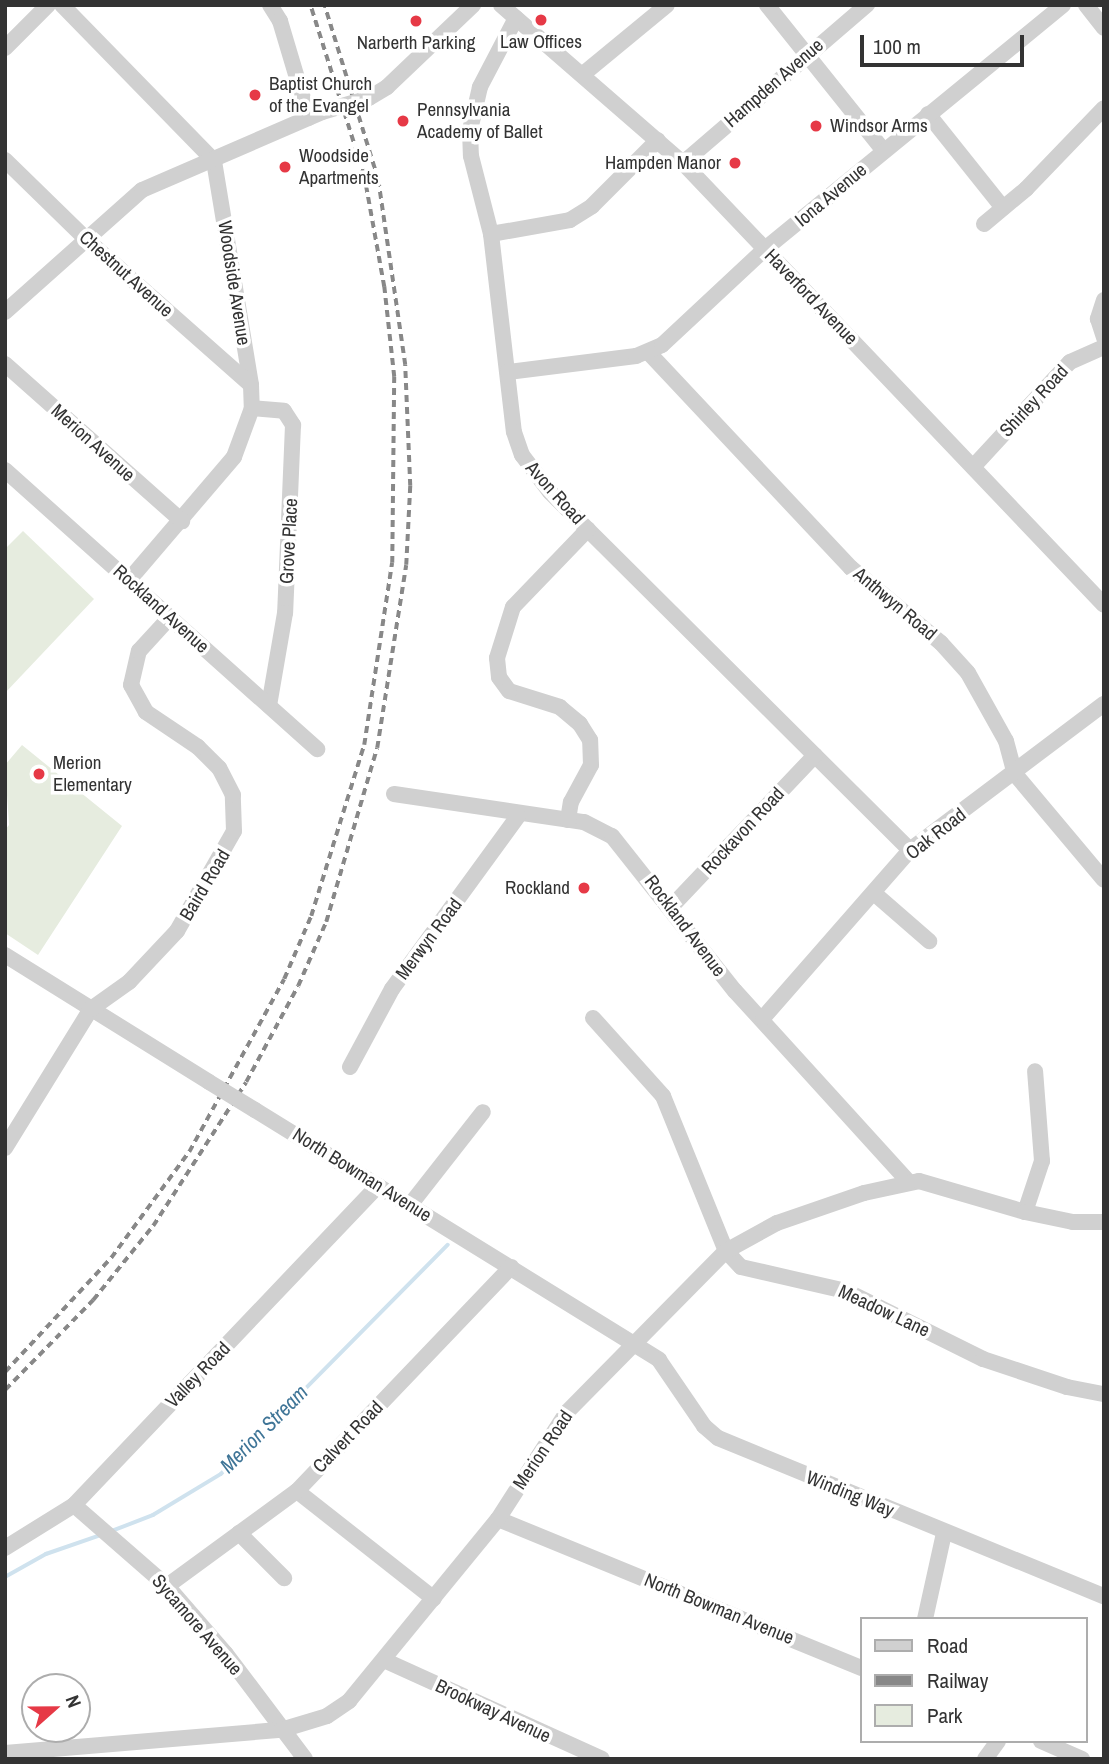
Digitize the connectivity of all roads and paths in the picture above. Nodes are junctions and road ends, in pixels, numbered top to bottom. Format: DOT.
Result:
graph roads {
  1 [pos="48,5"];
  2 [pos="62,5"];
  3 [pos="270,5"];
  4 [pos="472,5"];
  5 [pos="501,5"];
  6 [pos="667,5"];
  7 [pos="767,5"];
  8 [pos="867,5"];
  9 [pos="1063,5"];
  10 [pos="1086,5"];
  11 [pos="516,18"];
  12 [pos="1104,28"];
  13 [pos="5,48"];
  14 [pos="806,55"];
  15 [pos="582,75"];
  16 [pos="1104,108"];
  17 [pos="928,114"];
  18 [pos="316,115"];
  19 [pos="658,139"];
  20 [pos="884,150"];
  21 [pos="5,160"];
  22 [pos="214,161"];
  23 [pos="683,163"];
  24 [pos="1003,208"];
  25 [pos="984,224"];
  26 [pos="491,234"];
  27 [pos="87,240"];
  28 [pos="765,249"];
  29 [pos="1104,300"];
  30 [pos="5,312"];
  31 [pos="1104,338"];
  32 [pos="1104,346"];
  33 [pos="649,354"];
  34 [pos="5,364"];
  35 [pos="508,372"];
  36 [pos="251,385"];
  37 [pos="252,408"];
  38 [pos="973,467"];
  39 [pos="5,470"];
  40 [pos="181,522"];
  41 [pos="588,529"];
  42 [pos="129,580"];
  43 [pos="1104,605"];
  44 [pos="170,617"];
  45 [pos="1104,704"];
  46 [pos="269,706"];
  47 [pos="317,749"];
  48 [pos="816,755"];
  49 [pos="1015,774"];
  50 [pos="394,794"];
  51 [pos="518,816"];
  52 [pos="568,820"];
  53 [pos="910,850"];
  54 [pos="1104,880"];
  55 [pos="875,894"];
  56 [pos="671,907"];
  57 [pos="929,942"];
  58 [pos="5,955"];
  59 [pos="91,1009"];
  60 [pos="593,1017"];
  61 [pos="763,1018"];
  62 [pos="350,1067"];
  63 [pos="1035,1071"];
  64 [pos="483,1112"];
  65 [pos="5,1148"];
  66 [pos="908,1181"];
  67 [pos="378,1186"];
  68 [pos="410,1205"];
  69 [pos="1025,1212"];
  70 [pos="1104,1222"];
  71 [pos="726,1251"];
  72 [pos="511,1267"];
  73 [pos="633,1342"];
  74 [pos="1104,1394"];
  75 [pos="297,1491"];
  76 [pos="74,1506"];
  77 [pos="498,1519"];
  78 [pos="239,1533"];
  79 [pos="944,1533"];
  80 [pos="5,1548"];
  81 [pos="284,1577"];
  82 [pos="167,1586"];
  83 [pos="1104,1596"];
  84 [pos="434,1599"];
  85 [pos="925,1617"];
  86 [pos="386,1661"];
  87 [pos="860,1667"];
  88 [pos="310,1723"];
  89 [pos="281,1730"];
  90 [pos="997,1743"];
  91 [pos="1046,1743"];
  92 [pos="5,1753"];
  93 [pos="304,1759"];
  94 [pos="602,1759"];
  95 [pos="985,1759"];
  96 [pos="1082,1759"];
  1 -- 13 [label="street"];
  2 -- 22 [label="street"];
  3 -- 18 [label="street"];
  4 -- 18 [label="street, bridge"];
  5 -- 11 [label="street, Haverford Avenue"];
  6 -- 15 [label="street"];
  7 -- 14 [label="street"];
  8 -- 14 [label="street, Hampden Avenue"];
  9 -- 17 [label="street, Iona Avenue"];
  10 -- 12 [label="street"];
  11 -- 15 [label="street, Haverford Avenue"];
  11 -- 26 [label="street, Avon Road"];
  14 -- 20 [label="street"];
  14 -- 23 [label="street, Hampden Avenue"];
  15 -- 19 [label="street, Haverford Avenue"];
  16 -- 24 [label="street"];
  17 -- 20 [label="street, Iona Avenue"];
  17 -- 24 [label="street"];
  18 -- 22 [label="street"];
  19 -- 23 [label="street, Haverford Avenue"];
  19 -- 26 [label="street"];
  20 -- 28 [label="street, Iona Avenue"];
  21 -- 27 [label="street, Chestnut Avenue"];
  22 -- 27 [label="street"];
  22 -- 36 [label="street, Woodside Avenue"];
  23 -- 28 [label="street, Haverford Avenue"];
  24 -- 25 [label="street"];
  26 -- 35 [label="street, Avon Road"];
  27 -- 30 [label="street"];
  27 -- 36 [label="street, Chestnut Avenue"];
  28 -- 33 [label="street, Iona Avenue"];
  28 -- 38 [label="street, Haverford Avenue"];
  29 -- 31 [label="street"];
  32 -- 38 [label="street, Shirley Road"];
  33 -- 35 [label="street"];
  33 -- 49 [label="street, Anthwyn Road"];
  34 -- 40 [label="street, Merion Avenue"];
  35 -- 41 [label="street, Avon Road"];
  36 -- 37 [label="street, Woodside Avenue"];
  37 -- 40 [label="street, Woodside Avenue"];
  37 -- 46 [label="street, Grove Place"];
  38 -- 43 [label="street, Haverford Avenue"];
  39 -- 42 [label="street, Rockland Avenue"];
  40 -- 42 [label="street, Woodside Avenue"];
  41 -- 48 [label="street, Avon Road"];
  41 -- 52 [label="street"];
  42 -- 44 [label="street, Rockland Avenue"];
  44 -- 46 [label="street, Rockland Avenue"];
  44 -- 59 [label="street, Baird Road"];
  45 -- 49 [label="street, Oak Road"];
  46 -- 47 [label="street, Rockland Avenue"];
  48 -- 53 [label="street, Avon Road"];
  48 -- 56 [label="street, Rockavon Road"];
  49 -- 53 [label="street, Oak Road"];
  49 -- 54 [label="street, Anthwyn Road"];
  50 -- 51 [label="street, Rockland Avenue"];
  51 -- 52 [label="street, Rockland Avenue"];
  51 -- 62 [label="street, Merwyn Road"];
  52 -- 56 [label="street, Rockland Avenue"];
  53 -- 55 [label="street, Oak Road"];
  55 -- 57 [label="street"];
  55 -- 61 [label="street, Oak Road"];
  56 -- 61 [label="street, Rockland Avenue"];
  58 -- 59 [label="street, North Bowman Avenue"];
  59 -- 65 [label="street, Baird Road"];
  59 -- 67 [label="street, North Bowman Avenue, bridge"];
  60 -- 71 [label="street"];
  61 -- 66 [label="street, Rockland Avenue"];
  63 -- 69 [label="street"];
  64 -- 68 [label="street"];
  66 -- 69 [label="street, Merion Road"];
  66 -- 71 [label="street, Merion Road"];
  67 -- 68 [label="street, North Bowman Avenue"];
  67 -- 76 [label="street, Valley Road"];
  68 -- 72 [label="street, North Bowman Avenue"];
  69 -- 70 [label="street, Merion Road"];
  71 -- 73 [label="street, Merion Road"];
  71 -- 74 [label="street, Meadow Lane"];
  72 -- 73 [label="street, North Bowman Avenue"];
  72 -- 75 [label="street, Calvert Road"];
  73 -- 77 [label="street, Merion Road"];
  73 -- 79 [label="street, Winding Way"];
  75 -- 78 [label="street, Calvert Road"];
  75 -- 84 [label="street"];
  76 -- 80 [label="street, Valley Road"];
  76 -- 82 [label="street, Sycamore Avenue"];
  77 -- 84 [label="street, Merion Road"];
  77 -- 87 [label="street, North Bowman Avenue"];
  78 -- 81 [label="street"];
  78 -- 82 [label="street, Calvert Road"];
  79 -- 83 [label="street, Winding Way"];
  79 -- 85 [label="street"];
  82 -- 89 [label="street, Sycamore Avenue"];
  84 -- 86 [label="street, Merion Road"];
  86 -- 88 [label="street, Merion Road"];
  86 -- 94 [label="street, Brookway Avenue"];
  88 -- 89 [label="street, Merion Road"];
  88 -- 93 [label="street"];
  89 -- 92 [label="street, Merion Road"];
  89 -- 93 [label="street, Sycamore Avenue"];
  90 -- 95 [label="street"];
  91 -- 96 [label="street"];
}
